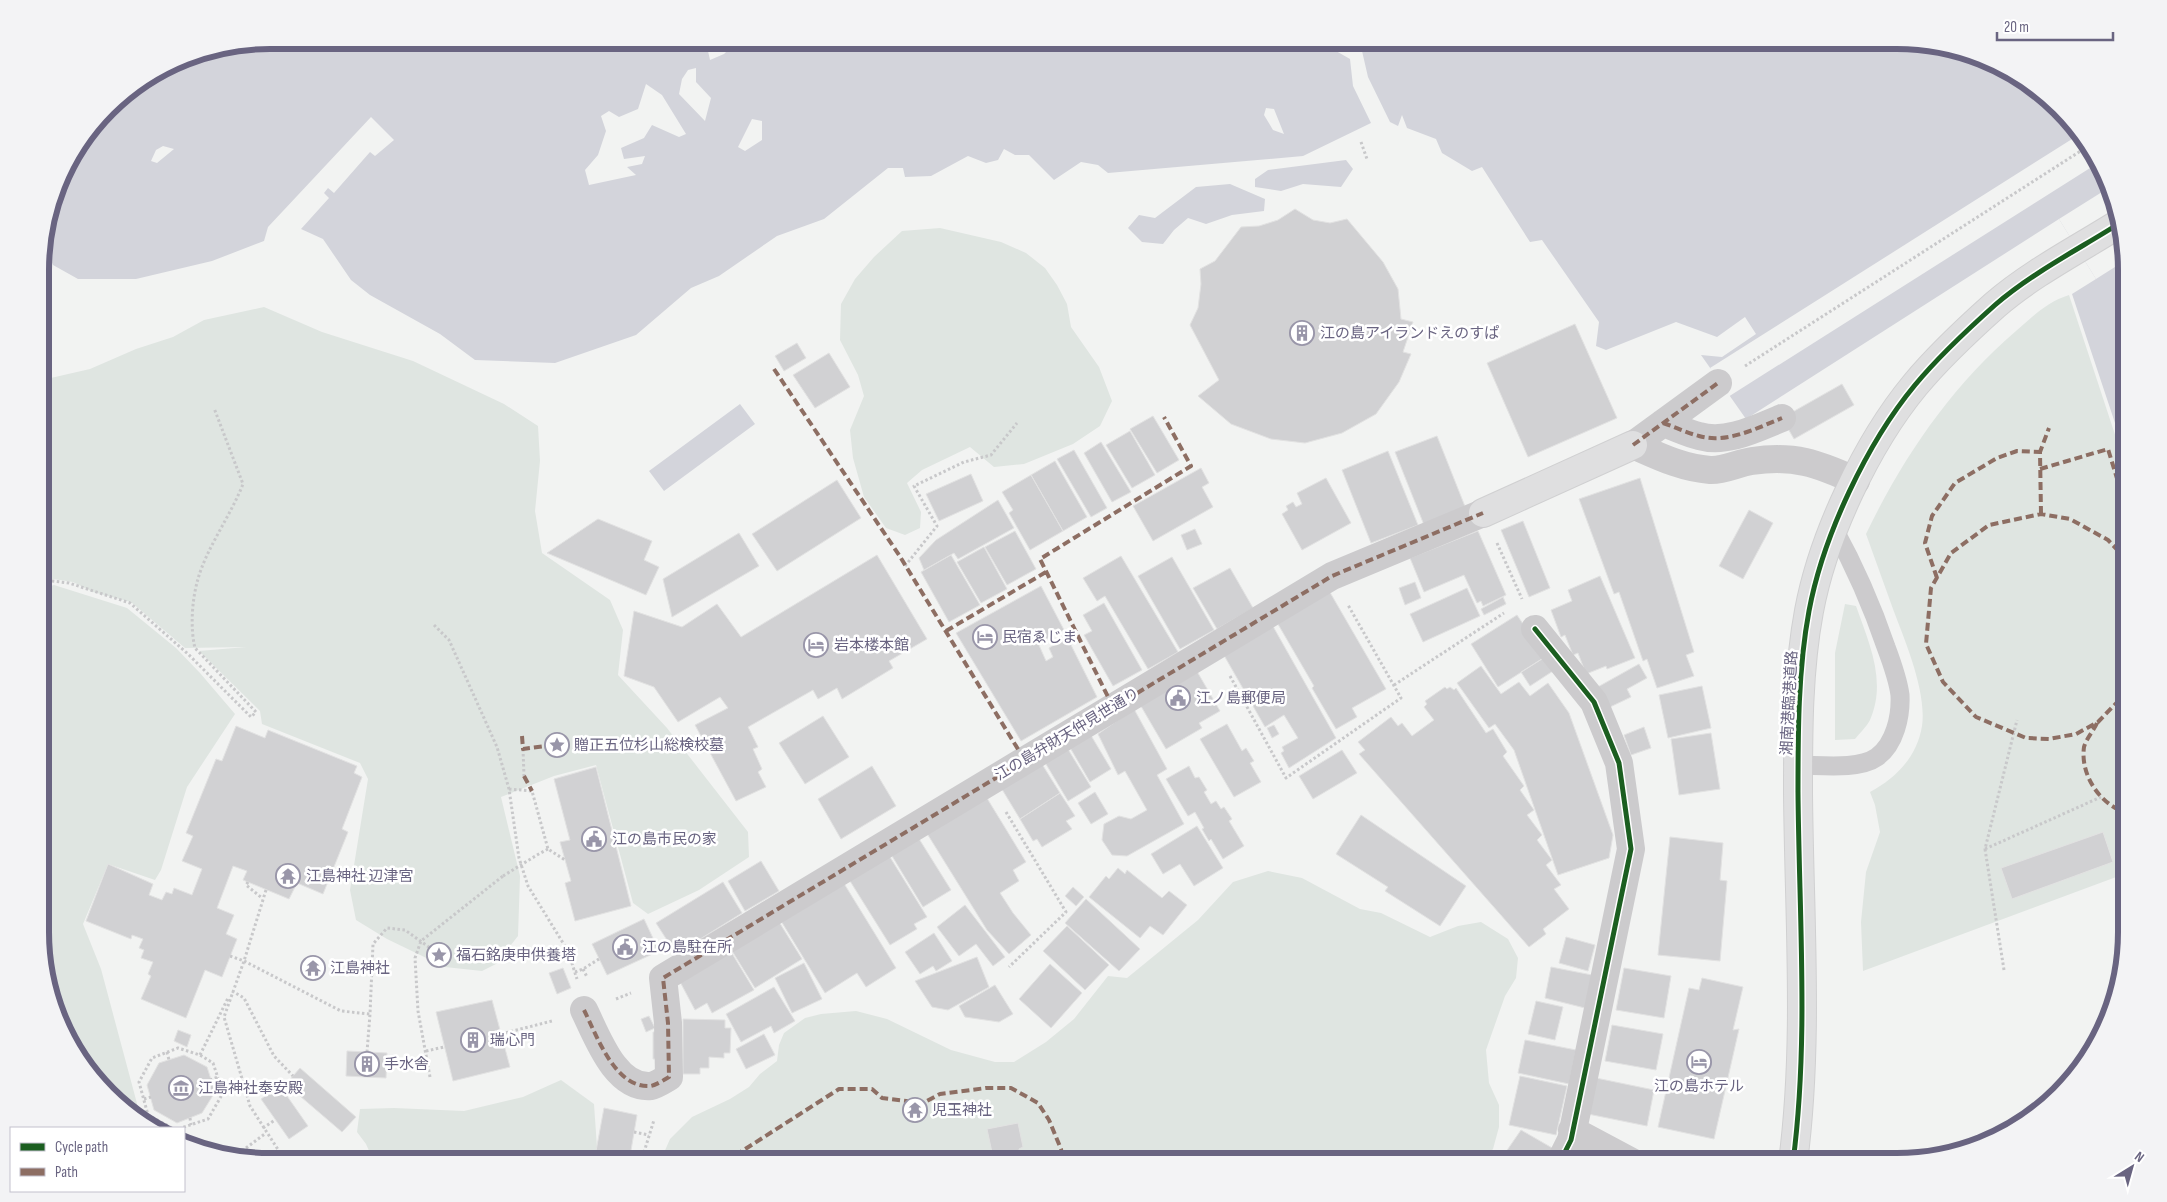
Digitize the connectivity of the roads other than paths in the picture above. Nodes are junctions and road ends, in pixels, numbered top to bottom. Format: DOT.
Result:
graph roads {
  1 [pos="2114,227"];
  2 [pos="1718,383"];
  3 [pos="1782,418"];
  4 [pos="1662,423"];
  5 [pos="1633,445"];
  6 [pos="1856,481"];
  7 [pos="1834,529"];
  8 [pos="1535,629"];
  9 [pos="1798,766"];
  10 [pos="596,1006"];
  11 [pos="1572,1130"];
  12 [pos="1564,1153"];
  13 [pos="1616,1153"];
  14 [pos="1794,1153"];
  1 -- 6 [label="street, 湘南港臨港道路"];
  2 -- 4 [label="street"];
  3 -- 4 [label="street"];
  4 -- 5 [label="street"];
  5 -- 6 [label="street"];
  5 -- 10 [label="street, 江の島弁財天仲見世通り"];
  6 -- 7 [label="street, 湘南港臨港道路"];
  7 -- 9 [label="street, 湘南港臨港道路"];
  7 -- 9 [label="lane"];
  8 -- 11 [label="street"];
  9 -- 14 [label="street, 湘南港臨港道路"];
  11 -- 12 [label="street"];
  11 -- 13 [label="street"];
}
